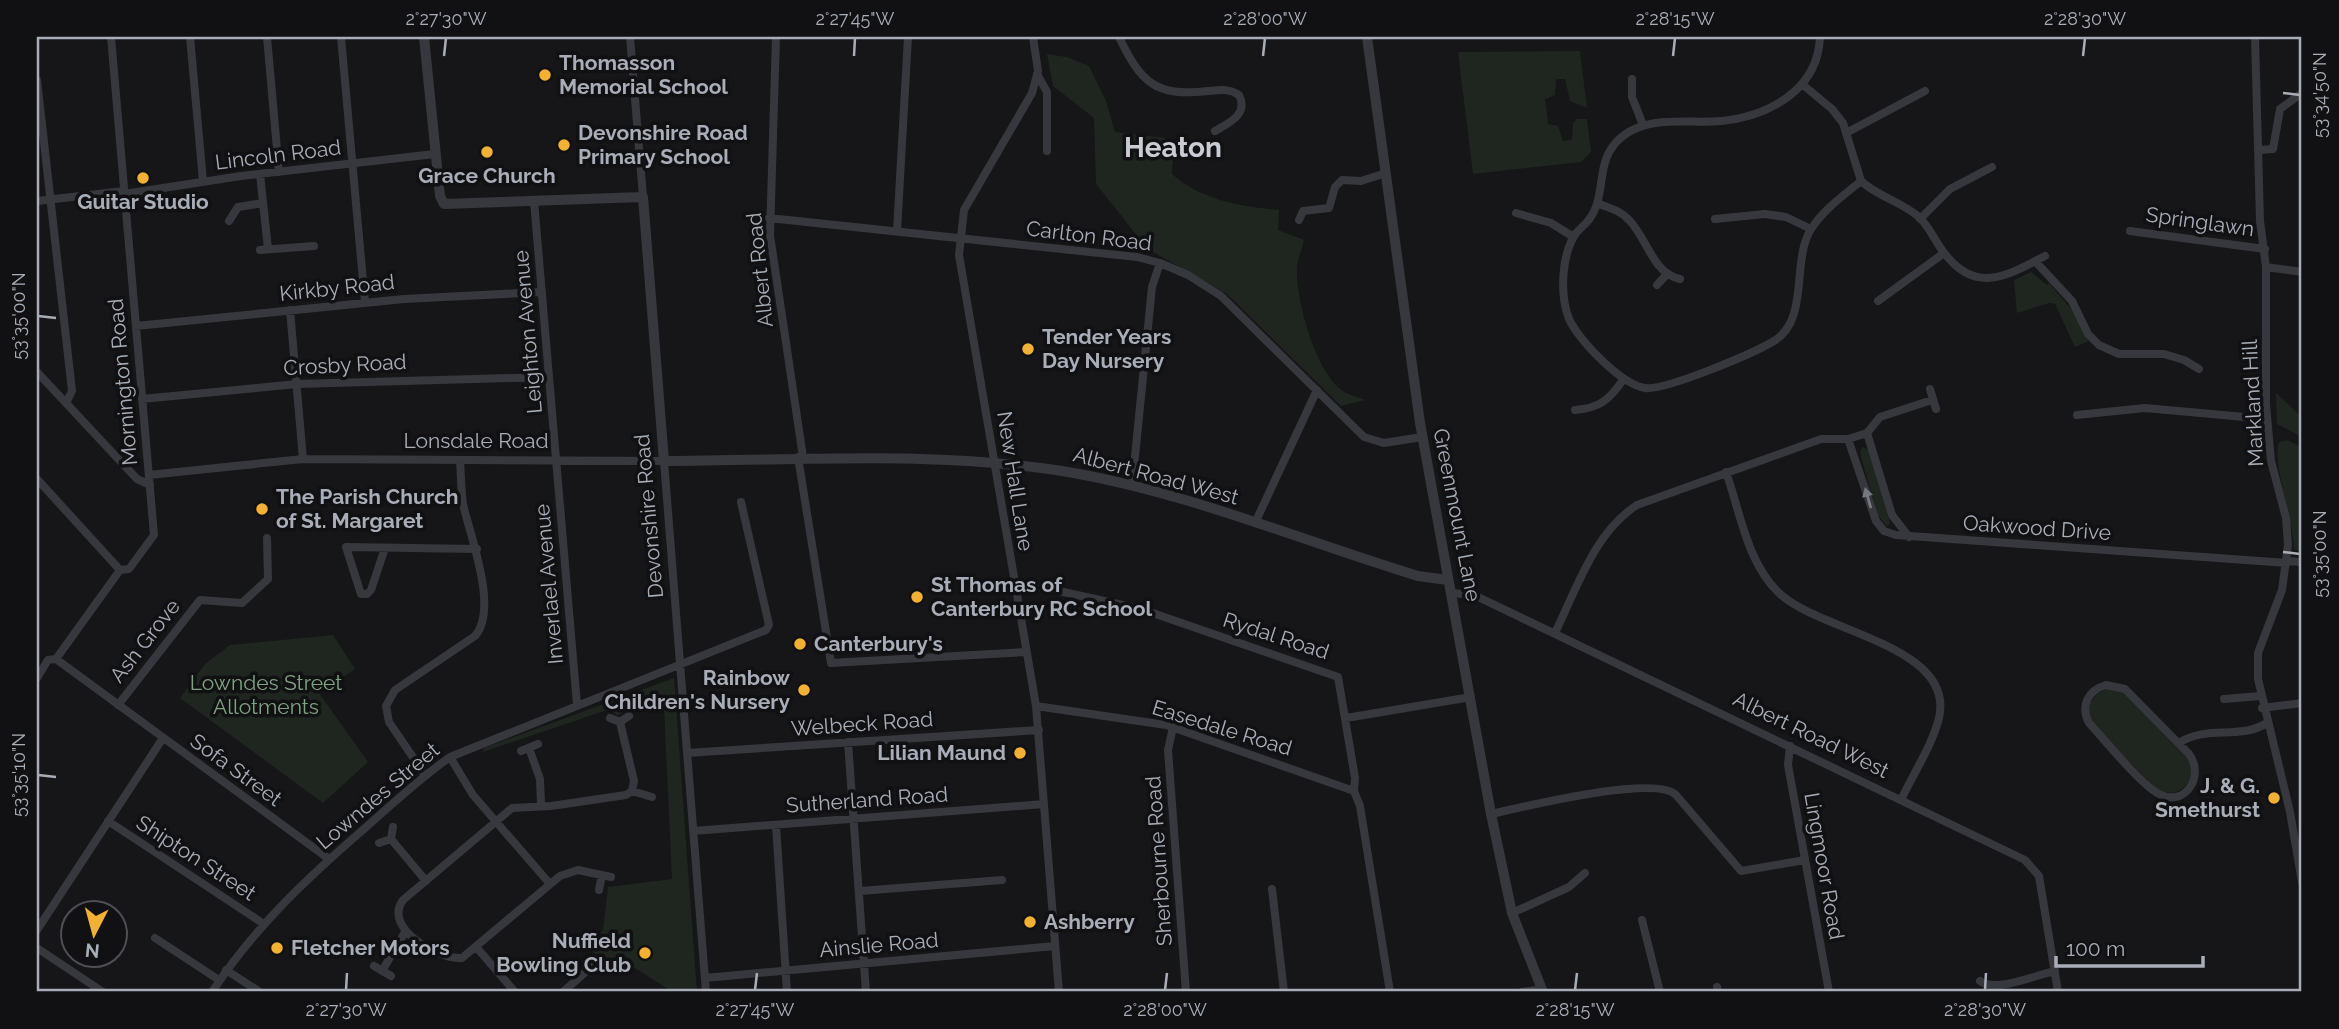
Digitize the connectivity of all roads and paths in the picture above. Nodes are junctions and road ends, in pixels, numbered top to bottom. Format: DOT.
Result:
graph roads {
  1 [pos="111,37"];
  2 [pos="190,37"];
  3 [pos="267,37"];
  4 [pos="341,37"];
  5 [pos="424,37"];
  6 [pos="630,37"];
  7 [pos="776,37"];
  8 [pos="908,37"];
  9 [pos="1034,37"];
  10 [pos="1119,37"];
  11 [pos="1367,37"];
  12 [pos="1820,37"];
  13 [pos="2255,37"];
  14 [pos="1037,74"];
  15 [pos="1138,74"];
  16 [pos="37,79"];
  17 [pos="1632,79"];
  18 [pos="1132,82"];
  19 [pos="1803,85"];
  20 [pos="1925,91"];
  21 [pos="2302,93"];
  22 [pos="1227,125"];
  23 [pos="1643,125"];
  24 [pos="1215,131"];
  25 [pos="1848,132"];
  26 [pos="1231,134"];
  27 [pos="2260,150"];
  28 [pos="1047,151"];
  29 [pos="435,154"];
  30 [pos="353,164"];
  31 [pos="1974,167"];
  32 [pos="1992,167"];
  33 [pos="279,172"];
  34 [pos="1386,173"];
  35 [pos="260,174"];
  36 [pos="1979,175"];
  37 [pos="203,181"];
  38 [pos="1861,181"];
  39 [pos="124,192"];
  40 [pos="643,197"];
  41 [pos="51,200"];
  42 [pos="37,201"];
  43 [pos="534,201"];
  44 [pos="263,203"];
  45 [pos="1599,204"];
  46 [pos="1516,213"];
  47 [pos="1530,216"];
  48 [pos="769,218"];
  49 [pos="1715,219"];
  50 [pos="1920,219"];
  51 [pos="1299,220"];
  52 [pos="229,221"];
  53 [pos="1527,228"];
  54 [pos="1811,229"];
  55 [pos="897,231"];
  56 [pos="2130,231"];
  57 [pos="1572,236"];
  58 [pos="959,239"];
  59 [pos="314,246"];
  60 [pos="2264,249"];
  61 [pos="1944,253"];
  62 [pos="2045,256"];
  63 [pos="2035,261"];
  64 [pos="1160,263"];
  65 [pos="2266,267"];
  66 [pos="2302,272"];
  67 [pos="1666,275"];
  68 [pos="1679,279"];
  69 [pos="1657,285"];
  70 [pos="1898,286"];
  71 [pos="542,292"];
  72 [pos="1904,294"];
  73 [pos="1878,301"];
  74 [pos="365,303"];
  75 [pos="290,310"];
  76 [pos="1792,320"];
  77 [pos="1802,323"];
  78 [pos="136,326"];
  79 [pos="2189,351"];
  80 [pos="2184,360"];
  81 [pos="2199,369"];
  82 [pos="37,372"];
  83 [pos="549,377"];
  84 [pos="1623,380"];
  85 [pos="297,384"];
  86 [pos="1930,389"];
  87 [pos="1317,390"];
  88 [pos="142,399"];
  89 [pos="66,403"];
  90 [pos="1590,409"];
  91 [pos="1575,410"];
  92 [pos="2077,415"];
  93 [pos="1591,419"];
  94 [pos="2267,419"];
  95 [pos="1867,433"];
  96 [pos="1422,437"];
  97 [pos="1848,439"];
  98 [pos="801,457"];
  99 [pos="303,459"];
  100 [pos="460,460"];
  101 [pos="556,460"];
  102 [pos="664,461"];
  103 [pos="994,463"];
  104 [pos="1726,472"];
  105 [pos="37,479"];
  106 [pos="149,480"];
  107 [pos="1132,486"];
  108 [pos="740,502"];
  109 [pos="1255,523"];
  110 [pos="1909,537"];
  111 [pos="267,538"];
  112 [pos="385,548"];
  113 [pos="477,550"];
  114 [pos="2287,562"];
  115 [pos="2302,562"];
  116 [pos="120,570"];
  117 [pos="1448,580"];
  118 [pos="1013,581"];
  119 [pos="1452,593"];
  120 [pos="1555,633"];
  121 [pos="1025,652"];
  122 [pos="56,659"];
  123 [pos="680,664"];
  124 [pos="37,678"];
  125 [pos="1471,696"];
  126 [pos="2260,696"];
  127 [pos="2224,699"];
  128 [pos="2302,703"];
  129 [pos="118,705"];
  130 [pos="577,705"];
  131 [pos="1035,706"];
  132 [pos="2262,708"];
  133 [pos="629,716"];
  134 [pos="610,718"];
  135 [pos="1346,718"];
  136 [pos="620,722"];
  137 [pos="2267,723"];
  138 [pos="1173,727"];
  139 [pos="1038,730"];
  140 [pos="163,738"];
  141 [pos="848,742"];
  142 [pos="2179,743"];
  143 [pos="1790,746"];
  144 [pos="529,748"];
  145 [pos="687,753"];
  146 [pos="450,757"];
  147 [pos="425,775"];
  148 [pos="632,791"];
  149 [pos="1354,791"];
  150 [pos="652,797"];
  151 [pos="1900,800"];
  152 [pos="1044,804"];
  153 [pos="541,806"];
  154 [pos="2290,812"];
  155 [pos="2302,813"];
  156 [pos="1491,814"];
  157 [pos="855,818"];
  158 [pos="108,821"];
  159 [pos="495,821"];
  160 [pos="776,825"];
  161 [pos="393,827"];
  162 [pos="693,831"];
  163 [pos="391,839"];
  164 [pos="379,843"];
  165 [pos="329,859"];
  166 [pos="1805,860"];
  167 [pos="1585,873"];
  168 [pos="1002,880"];
  169 [pos="426,881"];
  170 [pos="2302,882"];
  171 [pos="550,884"];
  172 [pos="1272,889"];
  173 [pos="599,890"];
  174 [pos="860,891"];
  175 [pos="1512,913"];
  176 [pos="1642,920"];
  177 [pos="264,924"];
  178 [pos="37,930"];
  179 [pos="405,932"];
  180 [pos="155,938"];
  181 [pos="1055,946"];
  182 [pos="37,948"];
  183 [pos="477,948"];
  184 [pos="863,964"];
  185 [pos="374,966"];
  186 [pos="592,967"];
  187 [pos="226,970"];
  188 [pos="382,971"];
  189 [pos="785,971"];
  190 [pos="2055,971"];
  191 [pos="391,976"];
  192 [pos="580,977"];
  193 [pos="705,978"];
  194 [pos="219,981"];
  195 [pos="1980,981"];
  196 [pos="587,985"];
  197 [pos="99,991"];
  198 [pos="1543,991"];
  199 [pos="212,992"];
  200 [pos="260,992"];
  201 [pos="515,992"];
  202 [pos="563,992"];
  203 [pos="706,992"];
  204 [pos="787,992"];
  205 [pos="866,992"];
  206 [pos="1059,992"];
  207 [pos="1186,992"];
  208 [pos="1284,992"];
  209 [pos="1390,992"];
  210 [pos="1522,992"];
  211 [pos="1660,992"];
  212 [pos="1829,992"];
  213 [pos="2058,992"];
  1 -- 39 [label="street, Mornington Road"];
  2 -- 37 [label="street"];
  3 -- 33 [label="street"];
  4 -- 30 [label="street"];
  5 -- 29 [label="street"];
  6 -- 40 [label="street, Devonshire Road"];
  7 -- 48 [label="street, Albert Road"];
  8 -- 55 [label="street"];
  9 -- 14 [label="street, New Hall Lane"];
  10 -- 15 [label="street"];
  11 -- 34 [label="street, Greenmount Lane"];
  12 -- 19 [label="street"];
  13 -- 27 [label="street, Markland Hill"];
  14 -- 28 [label="street"];
  14 -- 58 [label="street, New Hall Lane"];
  15 -- 18 [label="street"];
  15 -- 22 [label="street"];
  16 -- 41 [label="street"];
  17 -- 23 [label="street"];
  19 -- 23 [label="street"];
  19 -- 25 [label="street"];
  20 -- 25 [label="street"];
  21 -- 27 [label="street"];
  22 -- 24 [label="street"];
  22 -- 26 [label="street"];
  23 -- 45 [label="street"];
  25 -- 38 [label="street"];
  27 -- 60 [label="street, Markland Hill"];
  29 -- 30 [label="street, Lincoln Road"];
  29 -- 43 [label="street"];
  30 -- 33 [label="street, Lincoln Road"];
  30 -- 74 [label="street"];
  31 -- 36 [label="street"];
  32 -- 36 [label="street"];
  33 -- 35 [label="street, Lincoln Road"];
  34 -- 51 [label="street"];
  34 -- 96 [label="street, Greenmount Lane"];
  35 -- 37 [label="street, Lincoln Road"];
  35 -- 44 [label="street"];
  36 -- 50 [label="street"];
  37 -- 39 [label="street, Lincoln Road"];
  38 -- 50 [label="street"];
  38 -- 54 [label="street"];
  39 -- 41 [label="street, Lincoln Road"];
  39 -- 78 [label="street, Mornington Road"];
  40 -- 43 [label="street"];
  40 -- 102 [label="street, Devonshire Road"];
  41 -- 42 [label="street, Lincoln Road"];
  41 -- 89 [label="street"];
  43 -- 71 [label="street, Leighton Avenue"];
  44 -- 52 [label="street"];
  44 -- 59 [label="street"];
  45 -- 57 [label="street"];
  45 -- 67 [label="street"];
  46 -- 47 [label="street"];
  47 -- 53 [label="street"];
  47 -- 57 [label="street"];
  48 -- 55 [label="street, Carlton Road"];
  48 -- 98 [label="street, Albert Road"];
  49 -- 54 [label="street"];
  50 -- 61 [label="street"];
  54 -- 76 [label="street"];
  55 -- 58 [label="street, Carlton Road"];
  56 -- 60 [label="street, Springlawn"];
  57 -- 84 [label="street"];
  58 -- 64 [label="street, Carlton Road"];
  58 -- 103 [label="street, New Hall Lane"];
  60 -- 65 [label="street, Markland Hill"];
  61 -- 63 [label="street"];
  61 -- 70 [label="street"];
  62 -- 63 [label="street"];
  63 -- 80 [label="street"];
  64 -- 87 [label="street, Carlton Road"];
  64 -- 107 [label="street"];
  65 -- 66 [label="street"];
  65 -- 94 [label="street, Markland Hill"];
  67 -- 68 [label="street"];
  67 -- 69 [label="street"];
  70 -- 72 [label="street"];
  70 -- 73 [label="street"];
  71 -- 74 [label="street, Kirkby Road"];
  71 -- 83 [label="street, Leighton Avenue"];
  74 -- 75 [label="street, Kirkby Road"];
  75 -- 78 [label="street, Kirkby Road"];
  75 -- 85 [label="street"];
  76 -- 77 [label="street"];
  76 -- 84 [label="street"];
  78 -- 88 [label="street, Mornington Road"];
  79 -- 80 [label="street"];
  80 -- 81 [label="street"];
  82 -- 89 [label="street"];
  83 -- 85 [label="street, Crosby Road"];
  83 -- 101 [label="street, Leighton Avenue"];
  84 -- 90 [label="street"];
  85 -- 88 [label="street, Crosby Road"];
  85 -- 99 [label="street"];
  86 -- 95 [label="street"];
  87 -- 96 [label="street, Carlton Road"];
  87 -- 109 [label="street"];
  88 -- 106 [label="street, Mornington Road"];
  89 -- 106 [label="street"];
  90 -- 91 [label="street"];
  90 -- 93 [label="street"];
  92 -- 94 [label="street"];
  94 -- 114 [label="street, Markland Hill"];
  95 -- 97 [label="street"];
  95 -- 110 [label="street"];
  96 -- 117 [label="street, Greenmount Lane"];
  97 -- 104 [label="street"];
  110 -- 97 [label="street, Oakwood Drive, one-way"];
  98 -- 102 [label="street, Lonsdale Road"];
  98 -- 103 [label="street, Albert Road West"];
  98 -- 121 [label="street, Albert Road"];
  99 -- 100 [label="street, Lonsdale Road"];
  99 -- 106 [label="street, Lonsdale Road"];
  100 -- 101 [label="street, Lonsdale Road"];
  100 -- 113 [label="street"];
  101 -- 102 [label="street, Lonsdale Road"];
  101 -- 130 [label="street, Inverlael Avenue"];
  102 -- 123 [label="street, Devonshire Road"];
  103 -- 107 [label="street, Albert Road West"];
  103 -- 118 [label="street, New Hall Lane"];
  104 -- 120 [label="street"];
  104 -- 151 [label="street"];
  105 -- 116 [label="street"];
  106 -- 116 [label="street, Mornington Road"];
  107 -- 109 [label="street, Albert Road West"];
  108 -- 123 [label="street, Lowndes Street"];
  109 -- 117 [label="street, Albert Road West"];
  110 -- 114 [label="street, Oakwood Drive"];
  111 -- 129 [label="street, Ash Grove"];
  112 -- 112 [label="street"];
  112 -- 113 [label="street"];
  113 -- 147 [label="street"];
  114 -- 115 [label="street, Oakwood Drive"];
  114 -- 126 [label="street, Markland Hill"];
  116 -- 122 [label="street, Mornington Road"];
  117 -- 119 [label="street, Greenmount Lane"];
  118 -- 121 [label="street, New Hall Lane"];
  118 -- 135 [label="street, Rydal Road"];
  119 -- 120 [label="street, Albert Road West"];
  119 -- 125 [label="street, Greenmount Lane"];
  120 -- 143 [label="street, Albert Road West"];
  121 -- 131 [label="street, New Hall Lane"];
  122 -- 124 [label="street, Mornington Road"];
  122 -- 129 [label="street, Sofa Street"];
  123 -- 130 [label="street, Lowndes Street"];
  123 -- 145 [label="street, Devonshire Road"];
  125 -- 135 [label="street"];
  125 -- 156 [label="street, Greenmount Lane"];
  126 -- 127 [label="street"];
  126 -- 132 [label="street, Markland Hill"];
  128 -- 132 [label="street"];
  129 -- 140 [label="street, Sofa Street"];
  130 -- 146 [label="street, Lowndes Street"];
  131 -- 138 [label="street, Easedale Road"];
  131 -- 139 [label="street, New Hall Lane"];
  132 -- 137 [label="street, Markland Hill"];
  133 -- 136 [label="street"];
  134 -- 136 [label="street"];
  135 -- 149 [label="street, Rydal Road"];
  136 -- 148 [label="street"];
  137 -- 142 [label="street"];
  137 -- 154 [label="street, Markland Hill"];
  138 -- 149 [label="street, Easedale Road"];
  138 -- 207 [label="street, Sherbourne Road"];
  139 -- 141 [label="street, Welbeck Road"];
  139 -- 152 [label="street, New Hall Lane"];
  140 -- 158 [label="street"];
  140 -- 165 [label="street, Sofa Street"];
  141 -- 145 [label="street, Welbeck Road"];
  141 -- 157 [label="street"];
  142 -- 142 [label="street"];
  143 -- 151 [label="street, Albert Road West"];
  143 -- 166 [label="street, Lingmoor Road"];
  144 -- 153 [label="street"];
  145 -- 162 [label="street, Devonshire Road"];
  146 -- 147 [label="street, Lowndes Street"];
  146 -- 159 [label="street"];
  147 -- 165 [label="street, Lowndes Street"];
  148 -- 150 [label="street"];
  148 -- 153 [label="street"];
  149 -- 209 [label="street, Rydal Road"];
  151 -- 190 [label="street, Albert Road West"];
  152 -- 157 [label="street, Sutherland Road"];
  152 -- 181 [label="street, New Hall Lane"];
  153 -- 159 [label="street"];
  154 -- 155 [label="street"];
  154 -- 170 [label="street, Markland Hill"];
  156 -- 166 [label="street"];
  156 -- 175 [label="street, Greenmount Lane"];
  157 -- 160 [label="street, Sutherland Road"];
  157 -- 174 [label="street"];
  158 -- 177 [label="street, Shipton Street"];
  158 -- 178 [label="street"];
  159 -- 169 [label="street"];
  159 -- 171 [label="street"];
  160 -- 162 [label="street, Sutherland Road"];
  160 -- 189 [label="street"];
  161 -- 163 [label="street"];
  162 -- 193 [label="street, Devonshire Road"];
  163 -- 164 [label="street"];
  163 -- 169 [label="street"];
  165 -- 177 [label="street, Lowndes Street"];
  166 -- 212 [label="street, Lingmoor Road"];
  167 -- 175 [label="street"];
  168 -- 174 [label="street"];
  169 -- 179 [label="street"];
  171 -- 173 [label="street"];
  171 -- 183 [label="street"];
  172 -- 208 [label="street"];
  174 -- 184 [label="street"];
  175 -- 198 [label="street, Greenmount Lane"];
  176 -- 211 [label="street"];
  177 -- 187 [label="street, Lowndes Street"];
  179 -- 183 [label="street"];
  179 -- 188 [label="street"];
  180 -- 194 [label="street"];
  181 -- 184 [label="street, Ainslie Road"];
  181 -- 206 [label="street, New Hall Lane"];
  182 -- 197 [label="street"];
  183 -- 201 [label="street"];
  184 -- 189 [label="street, Ainslie Road"];
  184 -- 205 [label="street"];
  185 -- 188 [label="street"];
  186 -- 192 [label="street"];
  187 -- 194 [label="street, Lowndes Street"];
  187 -- 200 [label="street"];
  188 -- 191 [label="street"];
  189 -- 193 [label="street, Ainslie Road"];
  189 -- 204 [label="street"];
  190 -- 195 [label="street"];
  190 -- 213 [label="street, Albert Road West"];
  192 -- 196 [label="street"];
  192 -- 202 [label="street"];
  193 -- 203 [label="street, Devonshire Road"];
  194 -- 199 [label="street, Lowndes Street"];
  198 -- 210 [label="street"];
}
